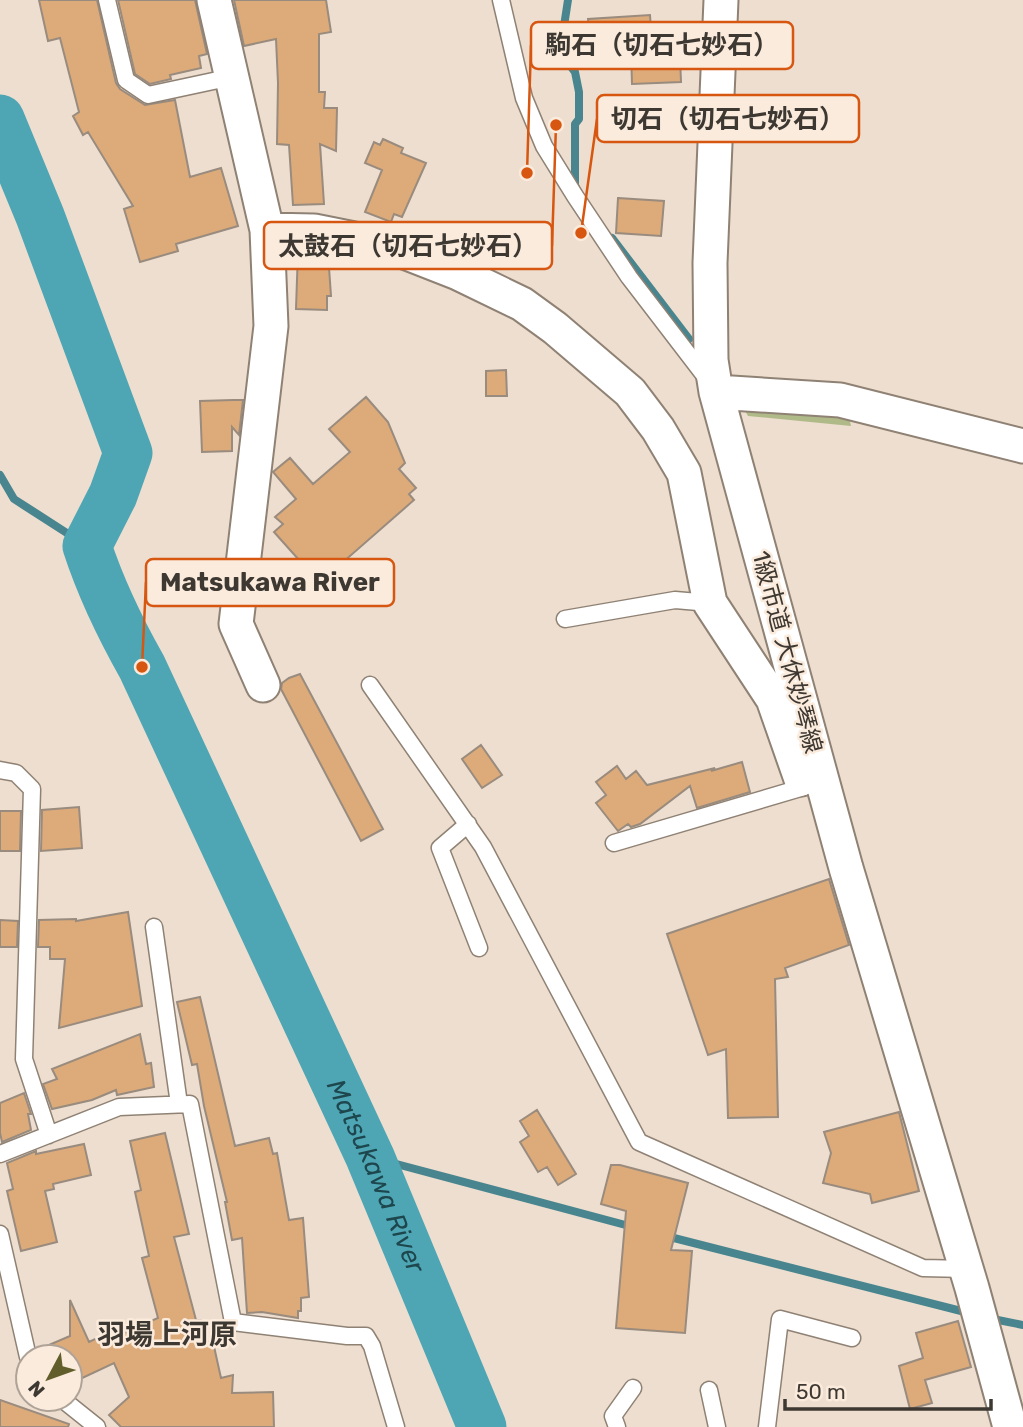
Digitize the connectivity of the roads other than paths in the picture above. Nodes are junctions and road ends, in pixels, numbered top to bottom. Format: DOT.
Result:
graph roads {
  1 [pos="107,0"];
  2 [pos="214,0"];
  3 [pos="501,0"];
  4 [pos="721,0"];
  5 [pos="232,77"];
  6 [pos="267,230"];
  7 [pos="716,392"];
  8 [pos="1023,446"];
  9 [pos="710,603"];
  10 [pos="565,619"];
  11 [pos="262,685"];
  12 [pos="370,685"];
  13 [pos="0,770"];
  14 [pos="804,788"];
  15 [pos="468,824"];
  16 [pos="614,843"];
  17 [pos="846,869"];
  18 [pos="154,927"];
  19 [pos="479,948"];
  20 [pos="179,1104"];
  21 [pos="49,1135"];
  22 [pos="0,1154"];
  23 [pos="0,1234"];
  24 [pos="969,1278"];
  25 [pos="852,1338"];
  26 [pos="25,1343"];
  27 [pos="633,1388"];
  28 [pos="709,1390"];
  29 [pos="80,1413"];
  30 [pos="97,1427"];
  31 [pos="396,1427"];
  32 [pos="617,1427"];
  33 [pos="717,1427"];
  34 [pos="767,1427"];
  35 [pos="1010,1427"];
  1 -- 5 [label="lane"];
  2 -- 5 [label="street"];
  3 -- 7 [label="lane"];
  4 -- 7 [label="street, 1級市道 大休妙琴線"];
  5 -- 6 [label="street"];
  6 -- 9 [label="street"];
  6 -- 11 [label="street"];
  7 -- 8 [label="street"];
  7 -- 17 [label="street, 1級市道 大休妙琴線"];
  9 -- 10 [label="lane"];
  9 -- 14 [label="street"];
  12 -- 15 [label="lane"];
  13 -- 21 [label="lane"];
  14 -- 16 [label="lane"];
  14 -- 17 [label="street"];
  15 -- 19 [label="lane"];
  15 -- 24 [label="lane"];
  17 -- 24 [label="street, 1級市道 大休妙琴線"];
  18 -- 20 [label="lane"];
  20 -- 21 [label="lane"];
  20 -- 31 [label="lane"];
  21 -- 22 [label="lane"];
  23 -- 26 [label="lane"];
  24 -- 35 [label="street, 1級市道 大休妙琴線"];
  25 -- 34 [label="lane"];
  27 -- 32 [label="lane"];
  28 -- 33 [label="lane"];
  29 -- 30 [label="lane"];
}
